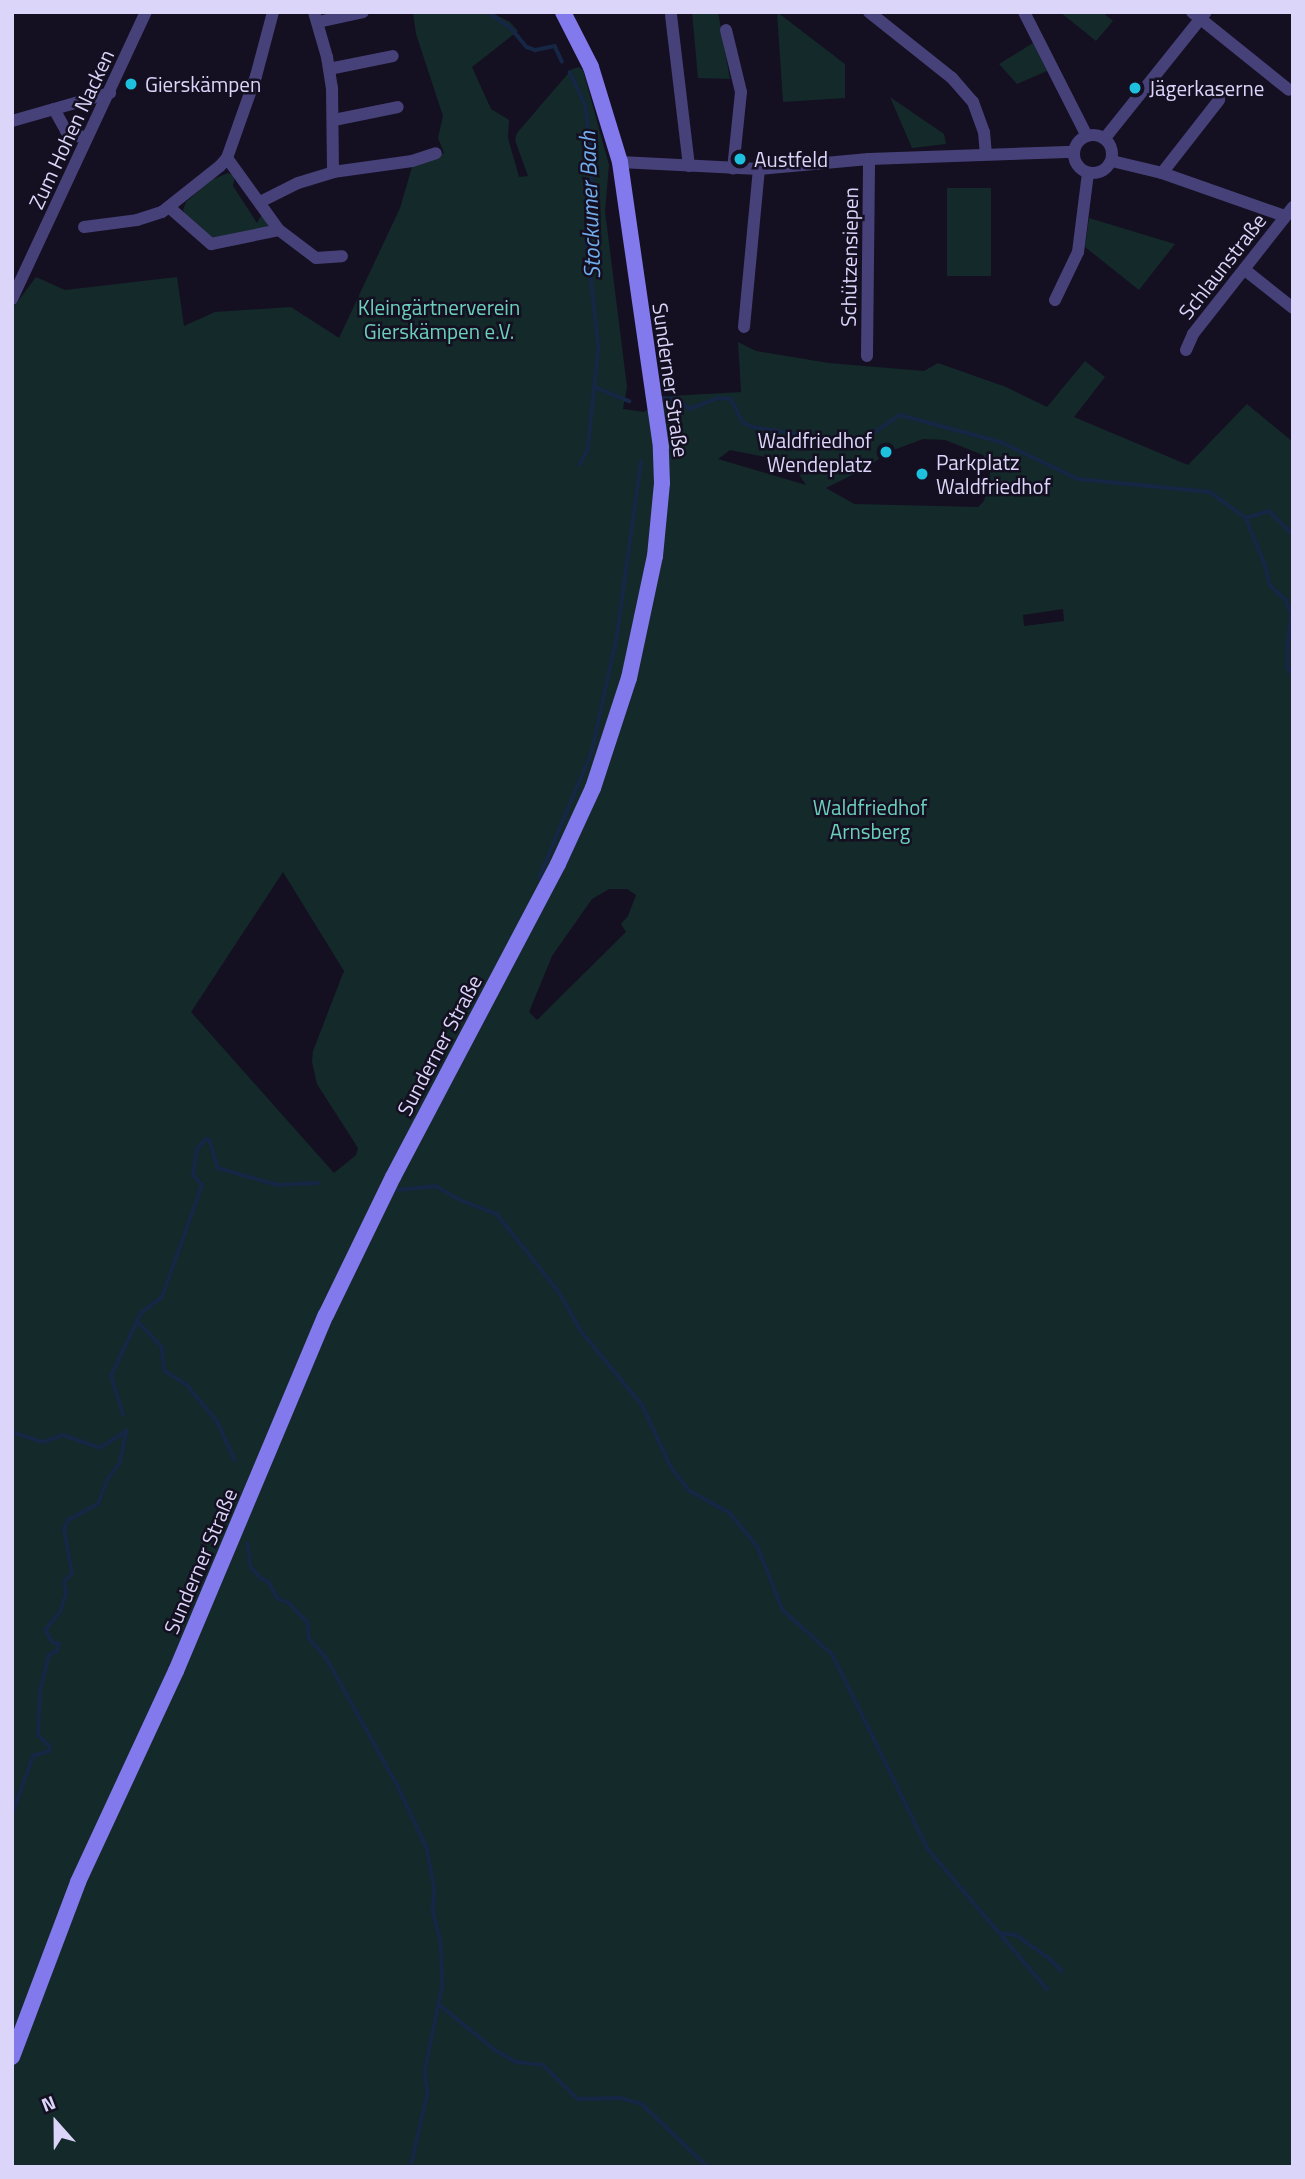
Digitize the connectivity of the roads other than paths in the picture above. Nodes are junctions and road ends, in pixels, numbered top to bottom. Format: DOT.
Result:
graph roads {
  1 [pos="146,12"];
  2 [pos="273,12"];
  3 [pos="363,12"];
  4 [pos="563,12"];
  5 [pos="869,12"];
  6 [pos="1024,12"];
  7 [pos="671,15"];
  8 [pos="1200,15"];
  9 [pos="316,17"];
  10 [pos="726,30"];
  11 [pos="393,56"];
  12 [pos="329,69"];
  13 [pos="1289,90"];
  14 [pos="110,93"];
  15 [pos="1219,100"];
  16 [pos="398,107"];
  17 [pos="54,109"];
  18 [pos="334,120"];
  19 [pos="12,121"];
  20 [pos="1087,136"];
  21 [pos="87,137"];
  22 [pos="1105,138"];
  23 [pos="1074,152"];
  24 [pos="436,153"];
  25 [pos="986,154"];
  26 [pos="227,158"];
  27 [pos="869,159"];
  28 [pos="1112,161"];
  29 [pos="620,162"];
  30 [pos="689,166"];
  31 [pos="733,169"];
  32 [pos="758,169"];
  33 [pos="333,172"];
  34 [pos="1088,173"];
  35 [pos="1162,173"];
  36 [pos="260,202"];
  37 [pos="170,208"];
  38 [pos="1289,211"];
  39 [pos="84,227"];
  40 [pos="279,230"];
  41 [pos="342,256"];
  42 [pos="1245,270"];
  43 [pos="17,282"];
  44 [pos="12,299"];
  45 [pos="1055,300"];
  46 [pos="1293,308"];
  47 [pos="744,327"];
  48 [pos="1186,350"];
  49 [pos="867,356"];
  50 [pos="12,2057"];
  1 -- 14 [label="street, Zum Hohen Nacken"];
  2 -- 26 [label="street"];
  3 -- 9 [label="street"];
  4 -- 29 [label="main road, Sunderner Straße"];
  5 -- 25 [label="street"];
  6 -- 20 [label="street"];
  7 -- 30 [label="street"];
  8 -- 13 [label="street"];
  8 -- 22 [label="street"];
  9 -- 12 [label="street"];
  10 -- 31 [label="street"];
  11 -- 12 [label="street"];
  12 -- 18 [label="street"];
  14 -- 17 [label="street"];
  14 -- 21 [label="street, Zum Hohen Nacken"];
  15 -- 35 [label="street"];
  16 -- 18 [label="street"];
  17 -- 19 [label="street"];
  17 -- 21 [label="street"];
  18 -- 33 [label="street"];
  20 -- 22 [label="street"];
  20 -- 23 [label="street"];
  21 -- 43 [label="street, Zum Hohen Nacken"];
  22 -- 28 [label="street"];
  23 -- 25 [label="street"];
  23 -- 34 [label="street"];
  24 -- 33 [label="street"];
  25 -- 27 [label="street"];
  26 -- 36 [label="street"];
  26 -- 37 [label="street"];
  27 -- 32 [label="street"];
  27 -- 49 [label="street, Schützensiepen"];
  28 -- 34 [label="street"];
  28 -- 35 [label="street"];
  29 -- 30 [label="street"];
  29 -- 50 [label="main road, Sunderner Straße"];
  30 -- 31 [label="street"];
  31 -- 32 [label="street"];
  32 -- 47 [label="street"];
  33 -- 36 [label="street"];
  34 -- 45 [label="street"];
  35 -- 38 [label="street"];
  36 -- 40 [label="street"];
  37 -- 39 [label="street"];
  37 -- 40 [label="street"];
  38 -- 42 [label="street, Schlaunstraße"];
  40 -- 41 [label="street"];
  42 -- 46 [label="street"];
  42 -- 48 [label="street, Schlaunstraße"];
  43 -- 44 [label="street, Zum Hohen Nacken"];
}
